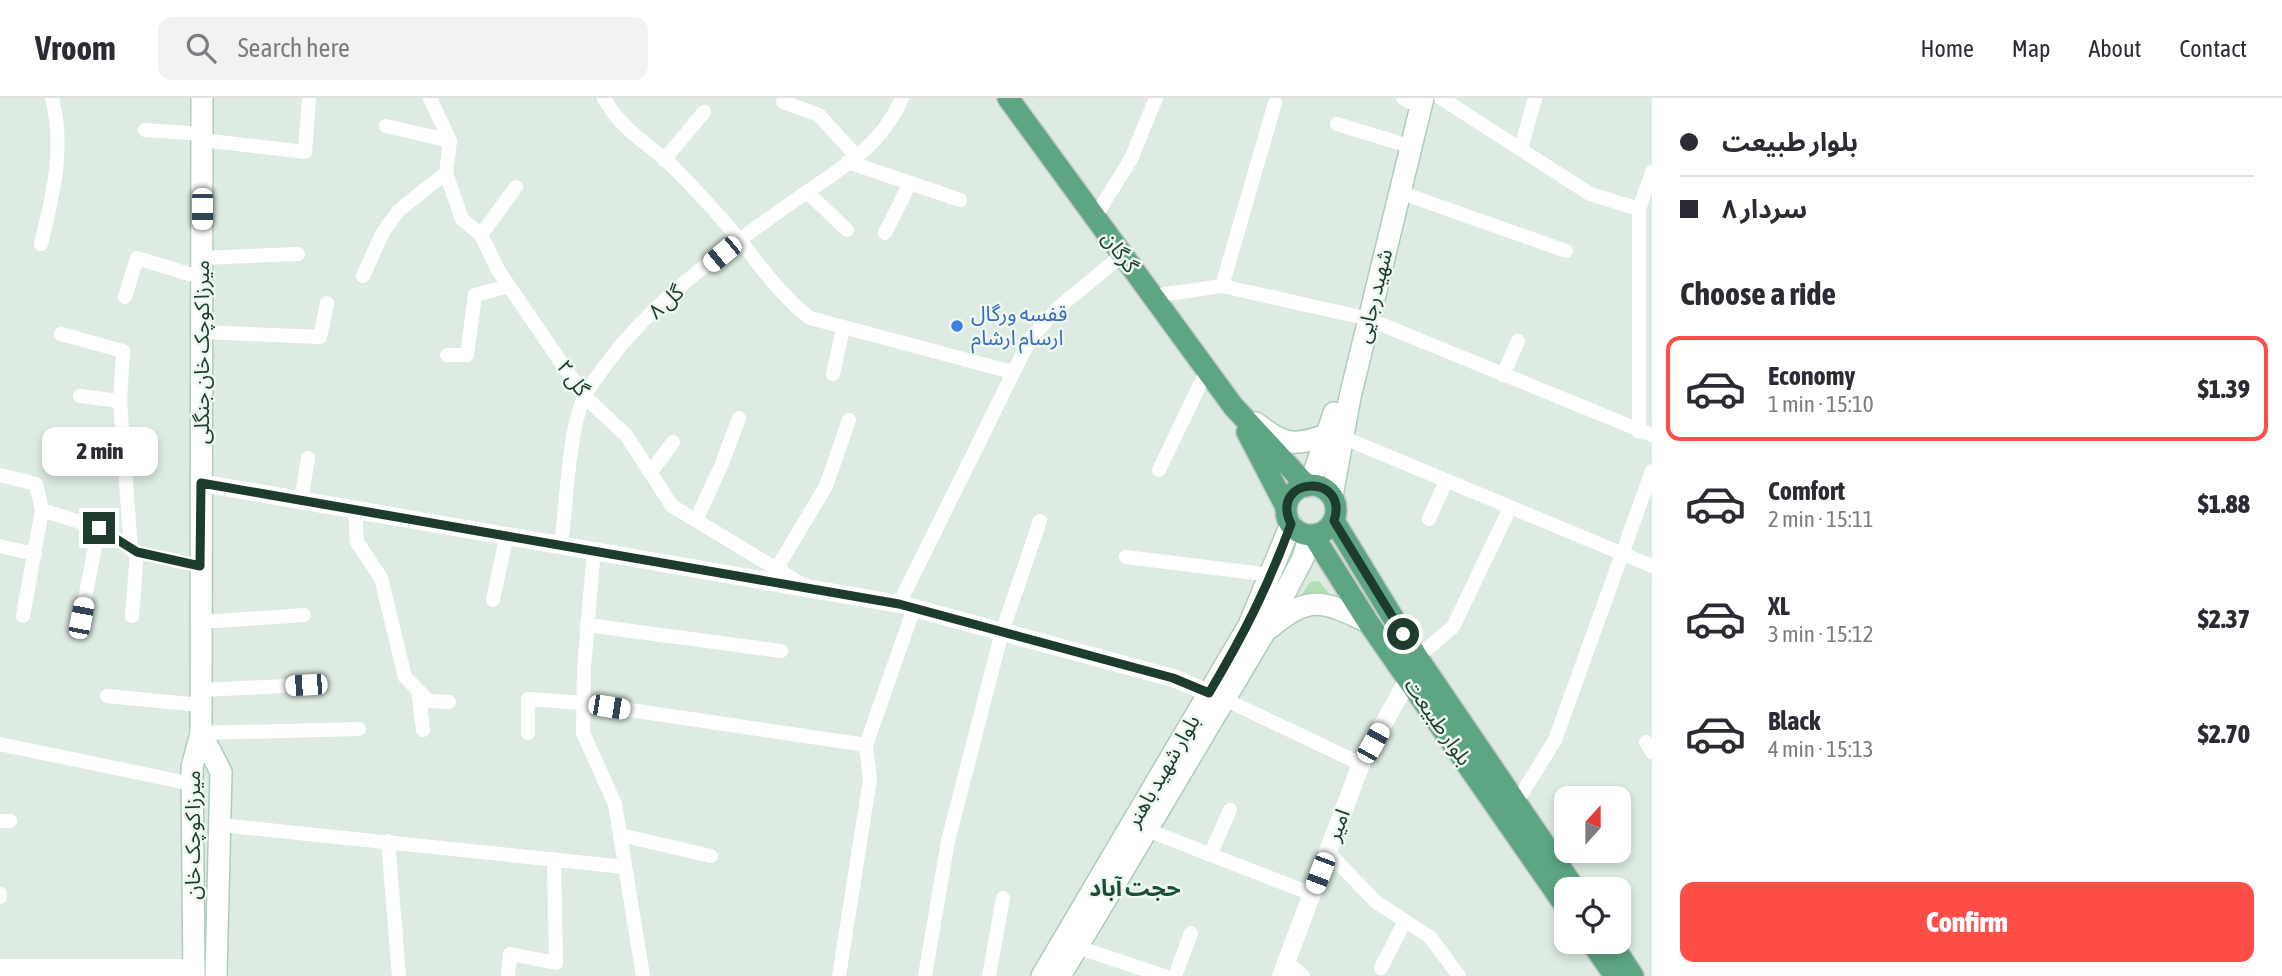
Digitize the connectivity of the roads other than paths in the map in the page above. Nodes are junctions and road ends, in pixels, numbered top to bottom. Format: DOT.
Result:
graph roads {
  1 [pos="52,98"];
  2 [pos="202,98"];
  3 [pos="309,98"];
  4 [pos="430,98"];
  5 [pos="604,98"];
  6 [pos="902,98"];
  7 [pos="1008,98"];
  8 [pos="1156,98"];
  9 [pos="1441,98"];
  10 [pos="1535,98"];
  11 [pos="1411,99"];
  12 [pos="783,102"];
  13 [pos="1275,103"];
  14 [pos="704,112"];
  15 [pos="1337,124"];
  16 [pos="386,126"];
  17 [pos="145,130"];
  18 [pos="202,137"];
  19 [pos="450,141"];
  20 [pos="1399,143"];
  21 [pos="1521,148"];
  22 [pos="664,160"];
  23 [pos="853,160"];
  24 [pos="1652,172"];
  25 [pos="446,173"];
  26 [pos="911,183"];
  27 [pos="516,187"];
  28 [pos="807,192"];
  29 [pos="1399,192"];
  30 [pos="960,200"];
  31 [pos="1639,209"];
  32 [pos="1095,217"];
  33 [pos="847,230"];
  34 [pos="885,233"];
  35 [pos="481,236"];
  36 [pos="739,239"];
  37 [pos="41,244"];
  38 [pos="1566,251"];
  39 [pos="298,254"];
  40 [pos="1122,255"];
  41 [pos="202,268"];
  42 [pos="363,276"];
  43 [pos="509,286"];
  44 [pos="1222,286"];
  45 [pos="1153,296"];
  46 [pos="125,297"];
  47 [pos="327,303"];
  48 [pos="1362,318"];
  49 [pos="844,329"];
  50 [pos="202,332"];
  51 [pos="61,334"];
  52 [pos="1518,341"];
  53 [pos="447,355"];
  54 [pos="1207,370"];
  55 [pos="1012,372"];
  56 [pos="833,374"];
  57 [pos="1503,375"];
  58 [pos="80,396"];
  59 [pos="584,396"];
  60 [pos="120,401"];
  61 [pos="1233,405"];
  62 [pos="738,418"];
  63 [pos="849,421"];
  64 [pos="1645,433"];
  65 [pos="1336,435"];
  66 [pos="673,442"];
  67 [pos="308,458"];
  68 [pos="1159,470"];
  69 [pos="1652,471"];
  70 [pos="651,472"];
  71 [pos="0,475"];
  72 [pos="1447,481"];
  73 [pos="201,483"];
  74 [pos="1308,485"];
  75 [pos="1332,496"];
  76 [pos="301,499"];
  77 [pos="1510,508"];
  78 [pos="355,509"];
  79 [pos="42,510"];
  80 [pos="1289,516"];
  81 [pos="1429,519"];
  82 [pos="696,520"];
  83 [pos="1040,521"];
  84 [pos="1334,521"];
  85 [pos="99,528"];
  86 [pos="507,534"];
  87 [pos="1311,535"];
  88 [pos="561,544"];
  89 [pos="0,546"];
  90 [pos="594,549"];
  91 [pos="134,551"];
  92 [pos="35,554"];
  93 [pos="1621,555"];
  94 [pos="1126,557"];
  95 [pos="200,566"];
  96 [pos="1652,566"];
  97 [pos="777,568"];
  98 [pos="1272,575"];
  99 [pos="809,588"];
  100 [pos="494,600"];
  101 [pos="906,606"];
  102 [pos="304,615"];
  103 [pos="23,616"];
  104 [pos="132,616"];
  105 [pos="81,618"];
  106 [pos="201,622"];
  107 [pos="1368,622"];
  108 [pos="587,625"];
  109 [pos="1002,632"];
  110 [pos="1264,633"];
  111 [pos="781,651"];
  112 [pos="1417,657"];
  113 [pos="1408,680"];
  114 [pos="306,685"];
  115 [pos="418,690"];
  116 [pos="107,696"];
  117 [pos="1217,696"];
  118 [pos="201,697"];
  119 [pos="449,702"];
  120 [pos="583,703"];
  121 [pos="359,729"];
  122 [pos="423,730"];
  123 [pos="201,733"];
  124 [pos="528,733"];
  125 [pos="0,744"];
  126 [pos="866,745"];
  127 [pos="1361,764"];
  128 [pos="192,784"];
  129 [pos="1516,803"];
  130 [pos="1230,810"];
  131 [pos="220,825"];
  132 [pos="1147,830"];
  133 [pos="620,835"];
  134 [pos="387,841"];
  135 [pos="1328,852"];
  136 [pos="1210,855"];
  137 [pos="711,856"];
  138 [pos="554,859"];
  139 [pos="625,867"];
  140 [pos="1567,877"];
  141 [pos="1554,890"];
  142 [pos="1312,894"];
  143 [pos="218,895"];
  144 [pos="193,898"];
  145 [pos="1003,898"];
  146 [pos="1405,921"];
  147 [pos="1191,933"];
  148 [pos="1077,947"];
  149 [pos="1604,954"];
  150 [pos="1617,954"];
  151 [pos="0,968"];
  152 [pos="1381,968"];
  153 [pos="1283,969"];
  154 [pos="194,972"];
  155 [pos="1627,975"];
  156 [pos="216,976"];
  157 [pos="399,976"];
  158 [pos="508,976"];
  159 [pos="643,976"];
  160 [pos="839,976"];
  161 [pos="925,976"];
  162 [pos="989,976"];
  163 [pos="1042,976"];
  164 [pos="1060,976"];
  165 [pos="1164,976"];
  166 [pos="1175,976"];
  167 [pos="1303,976"];
  168 [pos="1459,976"];
  1 -- 37 [label="street"];
  2 -- 18 [label="main road, میرزا کوچک خان جنگلی"];
  3 -- 18 [label="street"];
  4 -- 19 [label="street"];
  5 -- 22 [label="street"];
  6 -- 23 [label="street, گل ۸"];
  7 -- 32 [label="main road, گرگان"];
  8 -- 32 [label="street"];
  9 -- 21 [label="street"];
  10 -- 21 [label="street"];
  11 -- 20 [label="main road, شهید رجایی"];
  11 -- 29 [label="main road, شهید رجایی"];
  12 -- 23 [label="street"];
  13 -- 44 [label="street"];
  14 -- 22 [label="street"];
  15 -- 20 [label="street"];
  16 -- 19 [label="street"];
  17 -- 18 [label="street"];
  18 -- 41 [label="main road, میرزا کوچک خان جنگلی"];
  19 -- 25 [label="street, گل ۲"];
  20 -- 48 [label="main road, شهید رجایی"];
  21 -- 31 [label="street"];
  22 -- 36 [label="street"];
  23 -- 26 [label="street"];
  23 -- 28 [label="street, گل ۸"];
  24 -- 31 [label="street"];
  25 -- 35 [label="street, گل ۲"];
  25 -- 42 [label="street"];
  26 -- 30 [label="street"];
  26 -- 34 [label="street"];
  27 -- 35 [label="street"];
  28 -- 33 [label="street"];
  28 -- 36 [label="street, گل ۸"];
  29 -- 38 [label="street"];
  29 -- 48 [label="main road, شهید رجایی"];
  31 -- 64 [label="street"];
  32 -- 40 [label="main road, گرگان"];
  35 -- 43 [label="street, گل ۲"];
  36 -- 49 [label="street"];
  36 -- 59 [label="street, گل ۸"];
  39 -- 41 [label="street"];
  40 -- 45 [label="main road, گرگان"];
  40 -- 55 [label="street"];
  41 -- 46 [label="street"];
  41 -- 50 [label="main road, میرزا کوچک خان جنگلی"];
  43 -- 53 [label="street"];
  43 -- 59 [label="street, گل ۲"];
  44 -- 45 [label="street"];
  44 -- 48 [label="street"];
  45 -- 54 [label="main road, گرگان"];
  47 -- 50 [label="street"];
  48 -- 57 [label="street"];
  48 -- 65 [label="main road, شهید رجایی"];
  49 -- 55 [label="street"];
  49 -- 56 [label="street"];
  50 -- 73 [label="main road, میرزا کوچک خان جنگلی"];
  51 -- 60 [label="street"];
  52 -- 57 [label="street"];
  54 -- 61 [label="main road, گرگان"];
  54 -- 68 [label="street"];
  55 -- 101 [label="street"];
  57 -- 64 [label="street"];
  58 -- 60 [label="street"];
  59 -- 70 [label="street, گل ۲"];
  59 -- 88 [label="street, گل ۸"];
  60 -- 91 [label="street"];
  61 -- 65 [label="main road"];
  61 -- 74 [label="main road"];
  61 -- 80 [label="main road"];
  62 -- 82 [label="street"];
  63 -- 97 [label="street"];
  65 -- 72 [label="street"];
  65 -- 74 [label="main road, شهید رجایی"];
  65 -- 75 [label="main road, شهید رجایی"];
  66 -- 70 [label="street"];
  67 -- 76 [label="street"];
  69 -- 93 [label="street"];
  70 -- 82 [label="street, گل ۲"];
  71 -- 79 [label="street"];
  72 -- 77 [label="street"];
  72 -- 81 [label="street"];
  73 -- 76 [label="street"];
  73 -- 95 [label="main road, میرزا کوچک خان جنگلی"];
  74 -- 75 [label="main road"];
  74 -- 80 [label="main road"];
  75 -- 84 [label="main road"];
  76 -- 78 [label="street"];
  77 -- 93 [label="street"];
  77 -- 112 [label="street"];
  78 -- 86 [label="street"];
  78 -- 115 [label="street"];
  79 -- 85 [label="street"];
  79 -- 92 [label="street"];
  80 -- 87 [label="main road"];
  80 -- 98 [label="main road, بلوار شهید باهنر"];
  82 -- 97 [label="street, گل ۲"];
  83 -- 109 [label="street"];
  84 -- 87 [label="main road"];
  84 -- 112 [label="main road, بلوار طبیعت"];
  85 -- 91 [label="street"];
  85 -- 105 [label="street"];
  86 -- 88 [label="street"];
  86 -- 100 [label="street"];
  87 -- 107 [label="main road, بلوار طبیعت"];
  87 -- 110 [label="main road, بلوار شهید باهنر"];
  88 -- 90 [label="street"];
  89 -- 92 [label="street"];
  90 -- 99 [label="street"];
  90 -- 108 [label="street"];
  91 -- 95 [label="street"];
  91 -- 104 [label="street"];
  92 -- 103 [label="street"];
  93 -- 96 [label="street"];
  93 -- 129 [label="street"];
  94 -- 98 [label="street"];
  95 -- 106 [label="main road, میرزا کوچک خان جنگلی"];
  97 -- 99 [label="street, گل ۲"];
  98 -- 117 [label="main road, بلوار شهید باهنر"];
  99 -- 101 [label="street"];
  101 -- 109 [label="street"];
  101 -- 126 [label="street"];
  102 -- 106 [label="street"];
  106 -- 118 [label="main road, میرزا کوچک خان جنگلی"];
  107 -- 110 [label="main road"];
  107 -- 113 [label="main road, بلوار طبیعت"];
  108 -- 111 [label="street"];
  108 -- 120 [label="street"];
  109 -- 117 [label="street"];
  109 -- 161 [label="street"];
  110 -- 117 [label="main road, بلوار شهید باهنر"];
  112 -- 129 [label="main road, بلوار طبیعت"];
  113 -- 127 [label="street, امیر"];
  113 -- 141 [label="main road, بلوار طبیعت"];
  114 -- 118 [label="street"];
  115 -- 119 [label="street"];
  115 -- 122 [label="street"];
  116 -- 118 [label="street"];
  117 -- 127 [label="street"];
  117 -- 132 [label="main road, بلوار شهید باهنر"];
  117 -- 163 [label="main road, بلوار شهید باهنر"];
  118 -- 123 [label="main road, میرزا کوچک خان جنگلی"];
  120 -- 124 [label="street"];
  120 -- 126 [label="street"];
  120 -- 133 [label="street"];
  121 -- 123 [label="street"];
  123 -- 128 [label="main road, میرزا کوچک خان"];
  123 -- 131 [label="main road, میرزا کوچک خان"];
  125 -- 128 [label="street"];
  126 -- 160 [label="street"];
  127 -- 135 [label="street, امیر"];
  128 -- 144 [label="main road, میرزا کوچک خان"];
  129 -- 140 [label="main road, بلوار طبیعت"];
  130 -- 136 [label="street"];
  131 -- 134 [label="street"];
  131 -- 143 [label="main road, میرزا کوچک خان"];
  132 -- 136 [label="street"];
  132 -- 148 [label="main road, بلوار شهید باهنر"];
  133 -- 137 [label="street"];
  133 -- 139 [label="street"];
  134 -- 138 [label="street"];
  134 -- 157 [label="street"];
  135 -- 142 [label="street, امیر"];
  135 -- 146 [label="street"];
  136 -- 142 [label="street"];
  138 -- 139 [label="street"];
  138 -- 158 [label="street"];
  139 -- 159 [label="street"];
  142 -- 153 [label="street, امیر"];
  143 -- 144 [label="main road"];
  143 -- 156 [label="main road, میرزا کوچک خان"];
  144 -- 154 [label="main road, میرزا کوچک خان"];
  145 -- 162 [label="street"];
  146 -- 152 [label="street"];
  146 -- 168 [label="street"];
  147 -- 166 [label="street"];
  148 -- 164 [label="main road, بلوار شهید باهنر"];
  148 -- 165 [label="street"];
  149 -- 155 [label="main road"];
  150 -- 155 [label="main road"];
  151 -- 154 [label="street"];
  153 -- 167 [label="street"];
}
